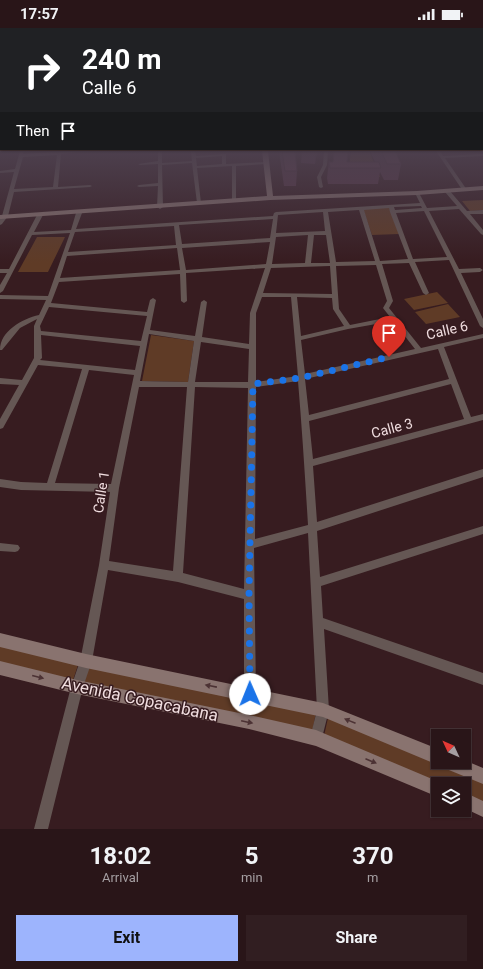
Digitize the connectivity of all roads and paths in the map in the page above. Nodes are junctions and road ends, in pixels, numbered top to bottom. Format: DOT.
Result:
graph roads {
  1 [pos="12,188"];
  2 [pos="62,188"];
  3 [pos="160,188"];
  4 [pos="197,188"];
  5 [pos="234,188"];
  6 [pos="269,188"];
  7 [pos="480,188"];
  8 [pos="55,189"];
  9 [pos="465,190"];
  10 [pos="447,191"];
  11 [pos="11,192"];
  12 [pos="417,193"];
  13 [pos="270,198"];
  14 [pos="234,201"];
  15 [pos="199,204"];
  16 [pos="423,204"];
  17 [pos="160,206"];
  18 [pos="461,207"];
  19 [pos="361,208"];
  20 [pos="392,209"];
  21 [pos="325,210"];
  22 [pos="427,210"];
  23 [pos="483,212"];
  24 [pos="79,213"];
  25 [pos="466,213"];
  26 [pos="40,215"];
  27 [pos="276,215"];
  28 [pos="2,216"];
  29 [pos="176,223"];
  30 [pos="0,224"];
  31 [pos="74,230"];
  32 [pos="311,233"];
  33 [pos="328,233"];
  34 [pos="483,233"];
  35 [pos="30,234"];
  36 [pos="273,238"];
  37 [pos="179,247"];
  38 [pos="65,254"];
  39 [pos="451,258"];
  40 [pos="412,260"];
  41 [pos="377,263"];
  42 [pos="333,264"];
  43 [pos="308,265"];
  44 [pos="269,266"];
  45 [pos="480,270"];
  46 [pos="0,271"];
  47 [pos="10,271"];
  48 [pos="457,271"];
  49 [pos="182,272"];
  50 [pos="56,280"];
  51 [pos="0,291"];
  52 [pos="426,293"];
  53 [pos="259,295"];
  54 [pos="294,295"];
  55 [pos="335,296"];
  56 [pos="0,298"];
  57 [pos="50,298"];
  58 [pos="153,300"];
  59 [pos="184,301"];
  60 [pos="204,302"];
  61 [pos="47,305"];
  62 [pos="151,314"];
  63 [pos="42,316"];
  64 [pos="393,319"];
  65 [pos="483,326"];
  66 [pos="348,327"];
  67 [pos="148,332"];
  68 [pos="38,333"];
  69 [pos="483,336"];
  70 [pos="198,338"];
  71 [pos="297,339"];
  72 [pos="145,344"];
  73 [pos="440,345"];
  74 [pos="253,347"];
  75 [pos="0,348"];
  76 [pos="419,350"];
  77 [pos="36,362"];
  78 [pos="86,367"];
  79 [pos="139,373"];
  80 [pos="300,378"];
  81 [pos="454,380"];
  82 [pos="0,381"];
  83 [pos="23,383"];
  84 [pos="137,384"];
  85 [pos="191,384"];
  86 [pos="253,384"];
  87 [pos="483,417"];
  88 [pos="304,419"];
  89 [pos="469,421"];
  90 [pos="0,426"];
  91 [pos="309,464"];
  92 [pos="482,475"];
  93 [pos="0,483"];
  94 [pos="50,486"];
  95 [pos="115,488"];
  96 [pos="313,528"];
  97 [pos="483,530"];
  98 [pos="250,545"];
  99 [pos="0,547"];
  100 [pos="15,548"];
  101 [pos="104,565"];
  102 [pos="178,577"];
  103 [pos="316,583"];
  104 [pos="249,595"];
  105 [pos="318,622"];
  106 [pos="0,640"];
  107 [pos="86,661"];
  108 [pos="0,668"];
  109 [pos="483,679"];
  110 [pos="77,687"];
  111 [pos="250,694"];
  112 [pos="323,710"];
  113 [pos="316,738"];
  114 [pos="431,754"];
  115 [pos="466,769"];
  116 [pos="483,776"];
  117 [pos="431,786"];
  118 [pos="471,803"];
  119 [pos="483,809"];
  120 [pos="41,829"];
  1 -- 11 [label="street"];
  2 -- 8 [label="street"];
  3 -- 17 [label="street"];
  4 -- 15 [label="street"];
  5 -- 14 [label="street"];
  6 -- 13 [label="street"];
  7 -- 9 [label="street"];
  8 -- 11 [label="street"];
  9 -- 10 [label="street"];
  10 -- 12 [label="street"];
  10 -- 18 [label="street"];
  11 -- 28 [label="street"];
  12 -- 13 [label="street"];
  12 -- 16 [label="street"];
  13 -- 14 [label="street"];
  14 -- 15 [label="street"];
  15 -- 17 [label="street"];
  16 -- 20 [label="street"];
  16 -- 22 [label="street"];
  17 -- 24 [label="street"];
  18 -- 22 [label="street"];
  18 -- 25 [label="street"];
  19 -- 20 [label="street"];
  19 -- 21 [label="street"];
  19 -- 41 [label="street"];
  20 -- 22 [label="street"];
  20 -- 40 [label="street"];
  21 -- 27 [label="street"];
  21 -- 33 [label="street"];
  22 -- 39 [label="street"];
  23 -- 25 [label="street"];
  24 -- 26 [label="street"];
  24 -- 31 [label="street"];
  25 -- 34 [label="street"];
  26 -- 28 [label="street"];
  26 -- 35 [label="street"];
  27 -- 29 [label="street"];
  27 -- 36 [label="street"];
  28 -- 30 [label="street"];
  29 -- 31 [label="street"];
  29 -- 37 [label="street"];
  31 -- 35 [label="street"];
  31 -- 38 [label="street"];
  32 -- 33 [label="street"];
  32 -- 36 [label="street"];
  32 -- 43 [label="street"];
  33 -- 42 [label="street"];
  35 -- 47 [label="street"];
  36 -- 37 [label="street"];
  36 -- 44 [label="street"];
  37 -- 38 [label="street"];
  37 -- 49 [label="street"];
  38 -- 50 [label="street"];
  39 -- 40 [label="street"];
  39 -- 48 [label="street"];
  40 -- 41 [label="street"];
  40 -- 52 [label="street"];
  41 -- 42 [label="street"];
  41 -- 64 [label="street"];
  42 -- 43 [label="street"];
  42 -- 55 [label="street"];
  43 -- 44 [label="street"];
  44 -- 49 [label="street"];
  44 -- 53 [label="street"];
  45 -- 48 [label="street"];
  46 -- 47 [label="street"];
  47 -- 51 [label="street"];
  48 -- 65 [label="street"];
  49 -- 50 [label="street"];
  49 -- 59 [label="street"];
  50 -- 57 [label="street"];
  53 -- 54 [label="street"];
  53 -- 74 [label="street"];
  54 -- 55 [label="street"];
  54 -- 71 [label="street"];
  55 -- 66 [label="street"];
  56 -- 57 [label="street"];
  57 -- 61 [label="street"];
  58 -- 62 [label="street, Calle 1"];
  60 -- 70 [label="street"];
  61 -- 62 [label="street"];
  61 -- 63 [label="street"];
  62 -- 67 [label="street, Calle 1"];
  63 -- 68 [label="street"];
  63 -- 75 [label="street"];
  64 -- 66 [label="street"];
  64 -- 76 [label="street"];
  66 -- 71 [label="street"];
  67 -- 70 [label="street"];
  67 -- 72 [label="street, Calle 1"];
  68 -- 72 [label="street"];
  68 -- 77 [label="street"];
  69 -- 73 [label="street, Calle 6"];
  70 -- 74 [label="street"];
  70 -- 85 [label="street"];
  71 -- 80 [label="street"];
  72 -- 79 [label="street, Calle 1"];
  73 -- 76 [label="street, Calle 6"];
  73 -- 81 [label="street"];
  74 -- 86 [label="street"];
  76 -- 80 [label="street, Calle 6"];
  77 -- 78 [label="street"];
  77 -- 83 [label="street"];
  78 -- 79 [label="street"];
  78 -- 94 [label="street"];
  79 -- 84 [label="street, Calle 1"];
  80 -- 86 [label="street, Calle 6"];
  80 -- 88 [label="street"];
  81 -- 88 [label="street"];
  81 -- 89 [label="street"];
  82 -- 83 [label="street"];
  83 -- 90 [label="street"];
  84 -- 85 [label="street, Calle 6"];
  84 -- 95 [label="street, Calle 1"];
  85 -- 86 [label="street, Calle 6"];
  85 -- 102 [label="street"];
  86 -- 98 [label="street"];
  87 -- 89 [label="street, Calle 3"];
  88 -- 91 [label="street"];
  89 -- 91 [label="street, Calle 3"];
  91 -- 96 [label="street"];
  92 -- 96 [label="street"];
  93 -- 94 [label="street"];
  94 -- 95 [label="street"];
  95 -- 101 [label="street, Calle 1"];
  96 -- 98 [label="street"];
  96 -- 103 [label="street"];
  97 -- 103 [label="street"];
  98 -- 104 [label="street"];
  99 -- 100 [label="street"];
  101 -- 102 [label="street"];
  101 -- 107 [label="street, Calle 1"];
  102 -- 104 [label="street"];
  103 -- 105 [label="street"];
  104 -- 111 [label="street"];
  105 -- 109 [label="street"];
  105 -- 112 [label="street"];
  106 -- 107 [label="street, Avenida Copacabana"];
  107 -- 110 [label="street, Calle 1"];
  111 -- 107 [label="street, Avenida Copacabana, one-way"];
  108 -- 110 [label="street, Avenida Copacabana, one-way"];
  110 -- 113 [label="street, Avenida Copacabana, one-way"];
  110 -- 120 [label="street, Calle 1"];
  111 -- 112 [label="street, Avenida Copacabana"];
  112 -- 113 [label="street"];
  114 -- 112 [label="street, Avenida Copacabana, one-way"];
  113 -- 117 [label="street, Avenida Copacabana, one-way"];
  115 -- 116 [label="street"];
  118 -- 119 [label="street"];
}
